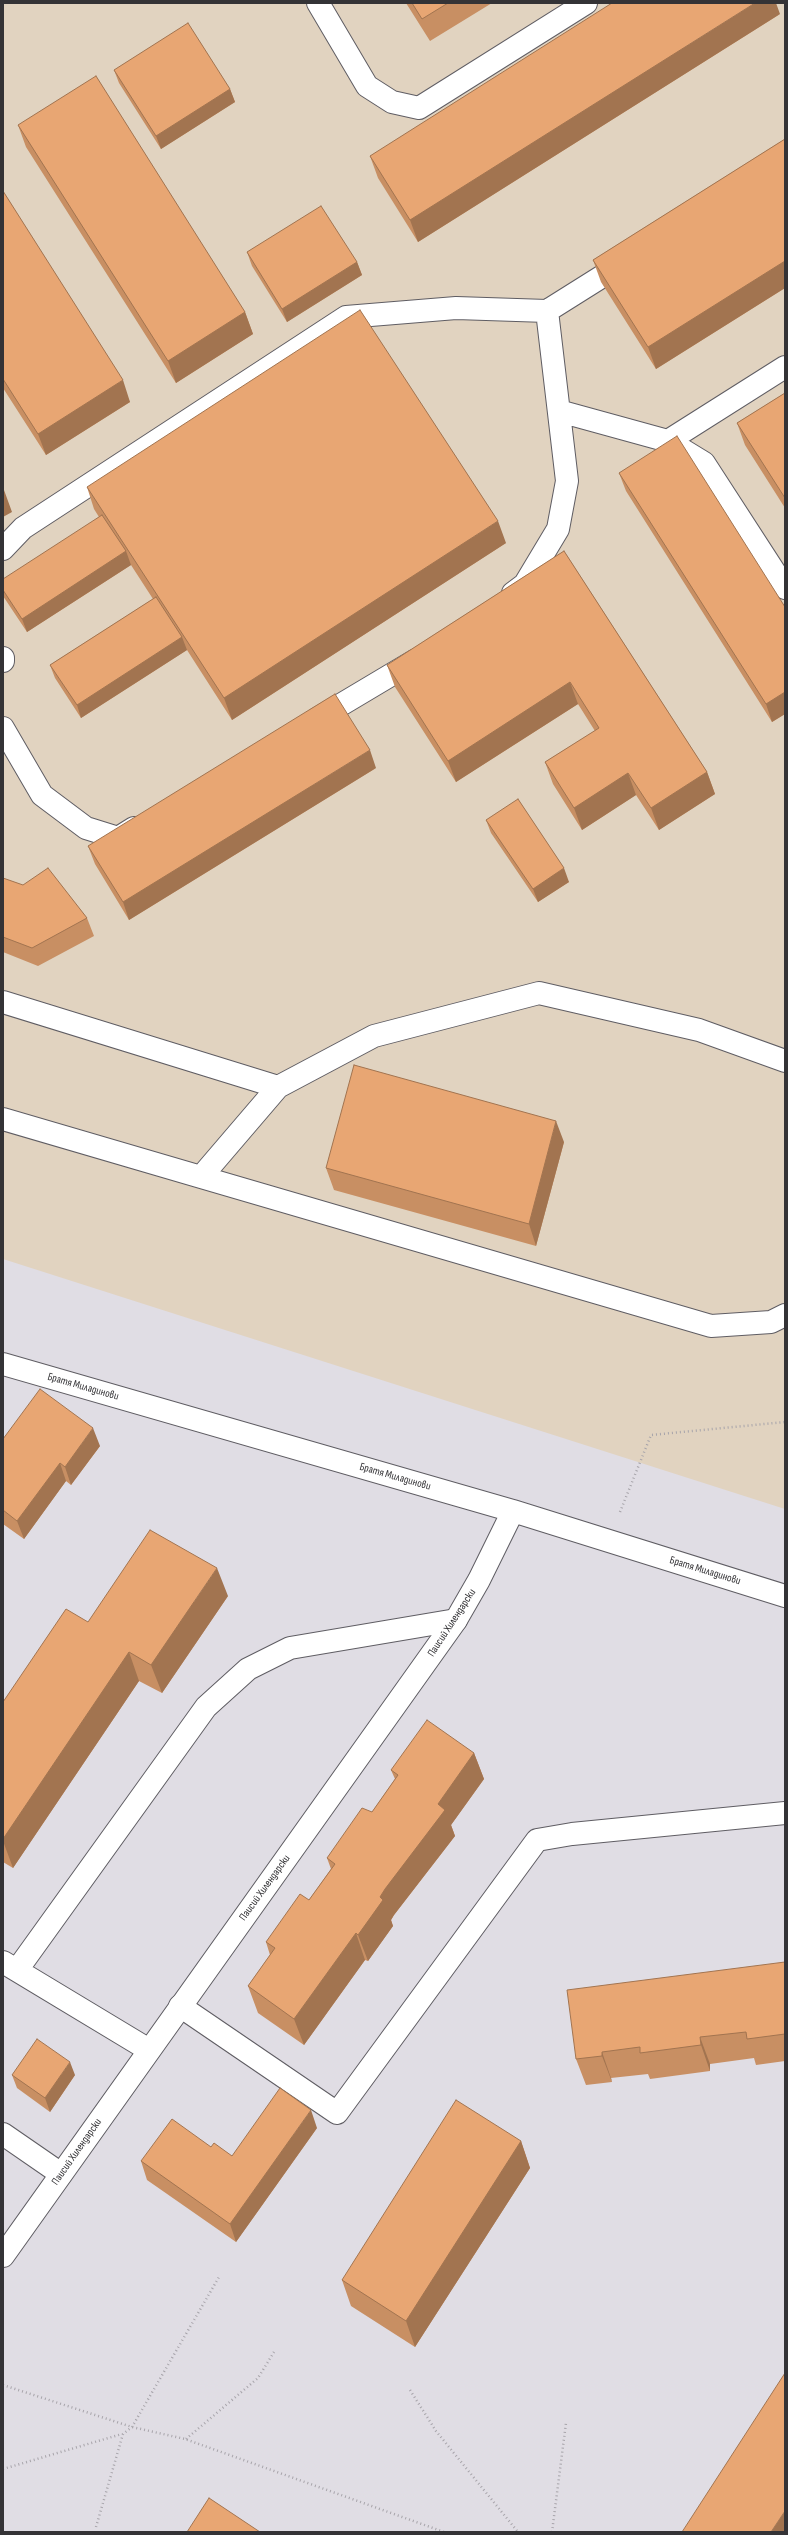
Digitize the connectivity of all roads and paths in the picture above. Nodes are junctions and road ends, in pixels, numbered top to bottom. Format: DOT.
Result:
graph roads {
  1 [pos="318,3"];
  2 [pos="586,3"];
  3 [pos="640,253"];
  4 [pos="547,311"];
  5 [pos="785,367"];
  6 [pos="559,410"];
  7 [pos="668,441"];
  8 [pos="3,549"];
  9 [pos="785,588"];
  10 [pos="495,608"];
  11 [pos="437,648"];
  12 [pos="3,728"];
  13 [pos="301,729"];
  14 [pos="152,817"];
  15 [pos="3,1002"];
  16 [pos="785,1061"];
  17 [pos="278,1086"];
  18 [pos="3,1119"];
  19 [pos="201,1177"];
  20 [pos="785,1315"];
  21 [pos="3,1364"];
  22 [pos="785,1422"];
  23 [pos="513,1511"];
  24 [pos="608,1542"];
  25 [pos="785,1596"];
  26 [pos="456,1620"];
  27 [pos="785,1813"];
  28 [pos="10,1966"];
  29 [pos="180,2006"];
  30 [pos="149,2050"];
  31 [pos="3,2134"];
  32 [pos="61,2174"];
  33 [pos="3,2256"];
  34 [pos="220,2277"];
  35 [pos="274,2352"];
  36 [pos="3,2385"];
  37 [pos="410,2390"];
  38 [pos="566,2423"];
  39 [pos="132,2427"];
  40 [pos="123,2434"];
  41 [pos="185,2439"];
  42 [pos="3,2469"];
  43 [pos="96,2527"];
  44 [pos="444,2532"];
  45 [pos="518,2532"];
  46 [pos="552,2532"];
  1 -- 2 [label="street"];
  3 -- 4 [label="street"];
  4 -- 6 [label="street"];
  4 -- 8 [label="street"];
  5 -- 7 [label="street"];
  6 -- 7 [label="street"];
  6 -- 10 [label="street"];
  7 -- 9 [label="street"];
  11 -- 13 [label="street"];
  12 -- 14 [label="street"];
  15 -- 17 [label="street"];
  16 -- 17 [label="street"];
  17 -- 19 [label="street"];
  18 -- 19 [label="street"];
  19 -- 20 [label="street"];
  21 -- 23 [label="street, Братя Миладинови"];
  22 -- 24 [label="path"];
  23 -- 24 [label="street, Братя Миладинови"];
  23 -- 26 [label="street, Паисий Хилендарски"];
  24 -- 25 [label="street, Братя Миладинови"];
  26 -- 28 [label="street"];
  26 -- 29 [label="street, Паисий Хилендарски"];
  27 -- 29 [label="street"];
  28 -- 30 [label="street"];
  29 -- 30 [label="street, Паисий Хилендарски"];
  30 -- 32 [label="street, Паисий Хилендарски"];
  31 -- 32 [label="street"];
  32 -- 33 [label="street, Паисий Хилендарски"];
  34 -- 39 [label="path"];
  35 -- 41 [label="path"];
  36 -- 39 [label="path"];
  37 -- 45 [label="path"];
  38 -- 46 [label="path"];
  39 -- 40 [label="path"];
  39 -- 41 [label="path"];
  40 -- 42 [label="path"];
  40 -- 43 [label="path"];
  41 -- 44 [label="path"];
}
